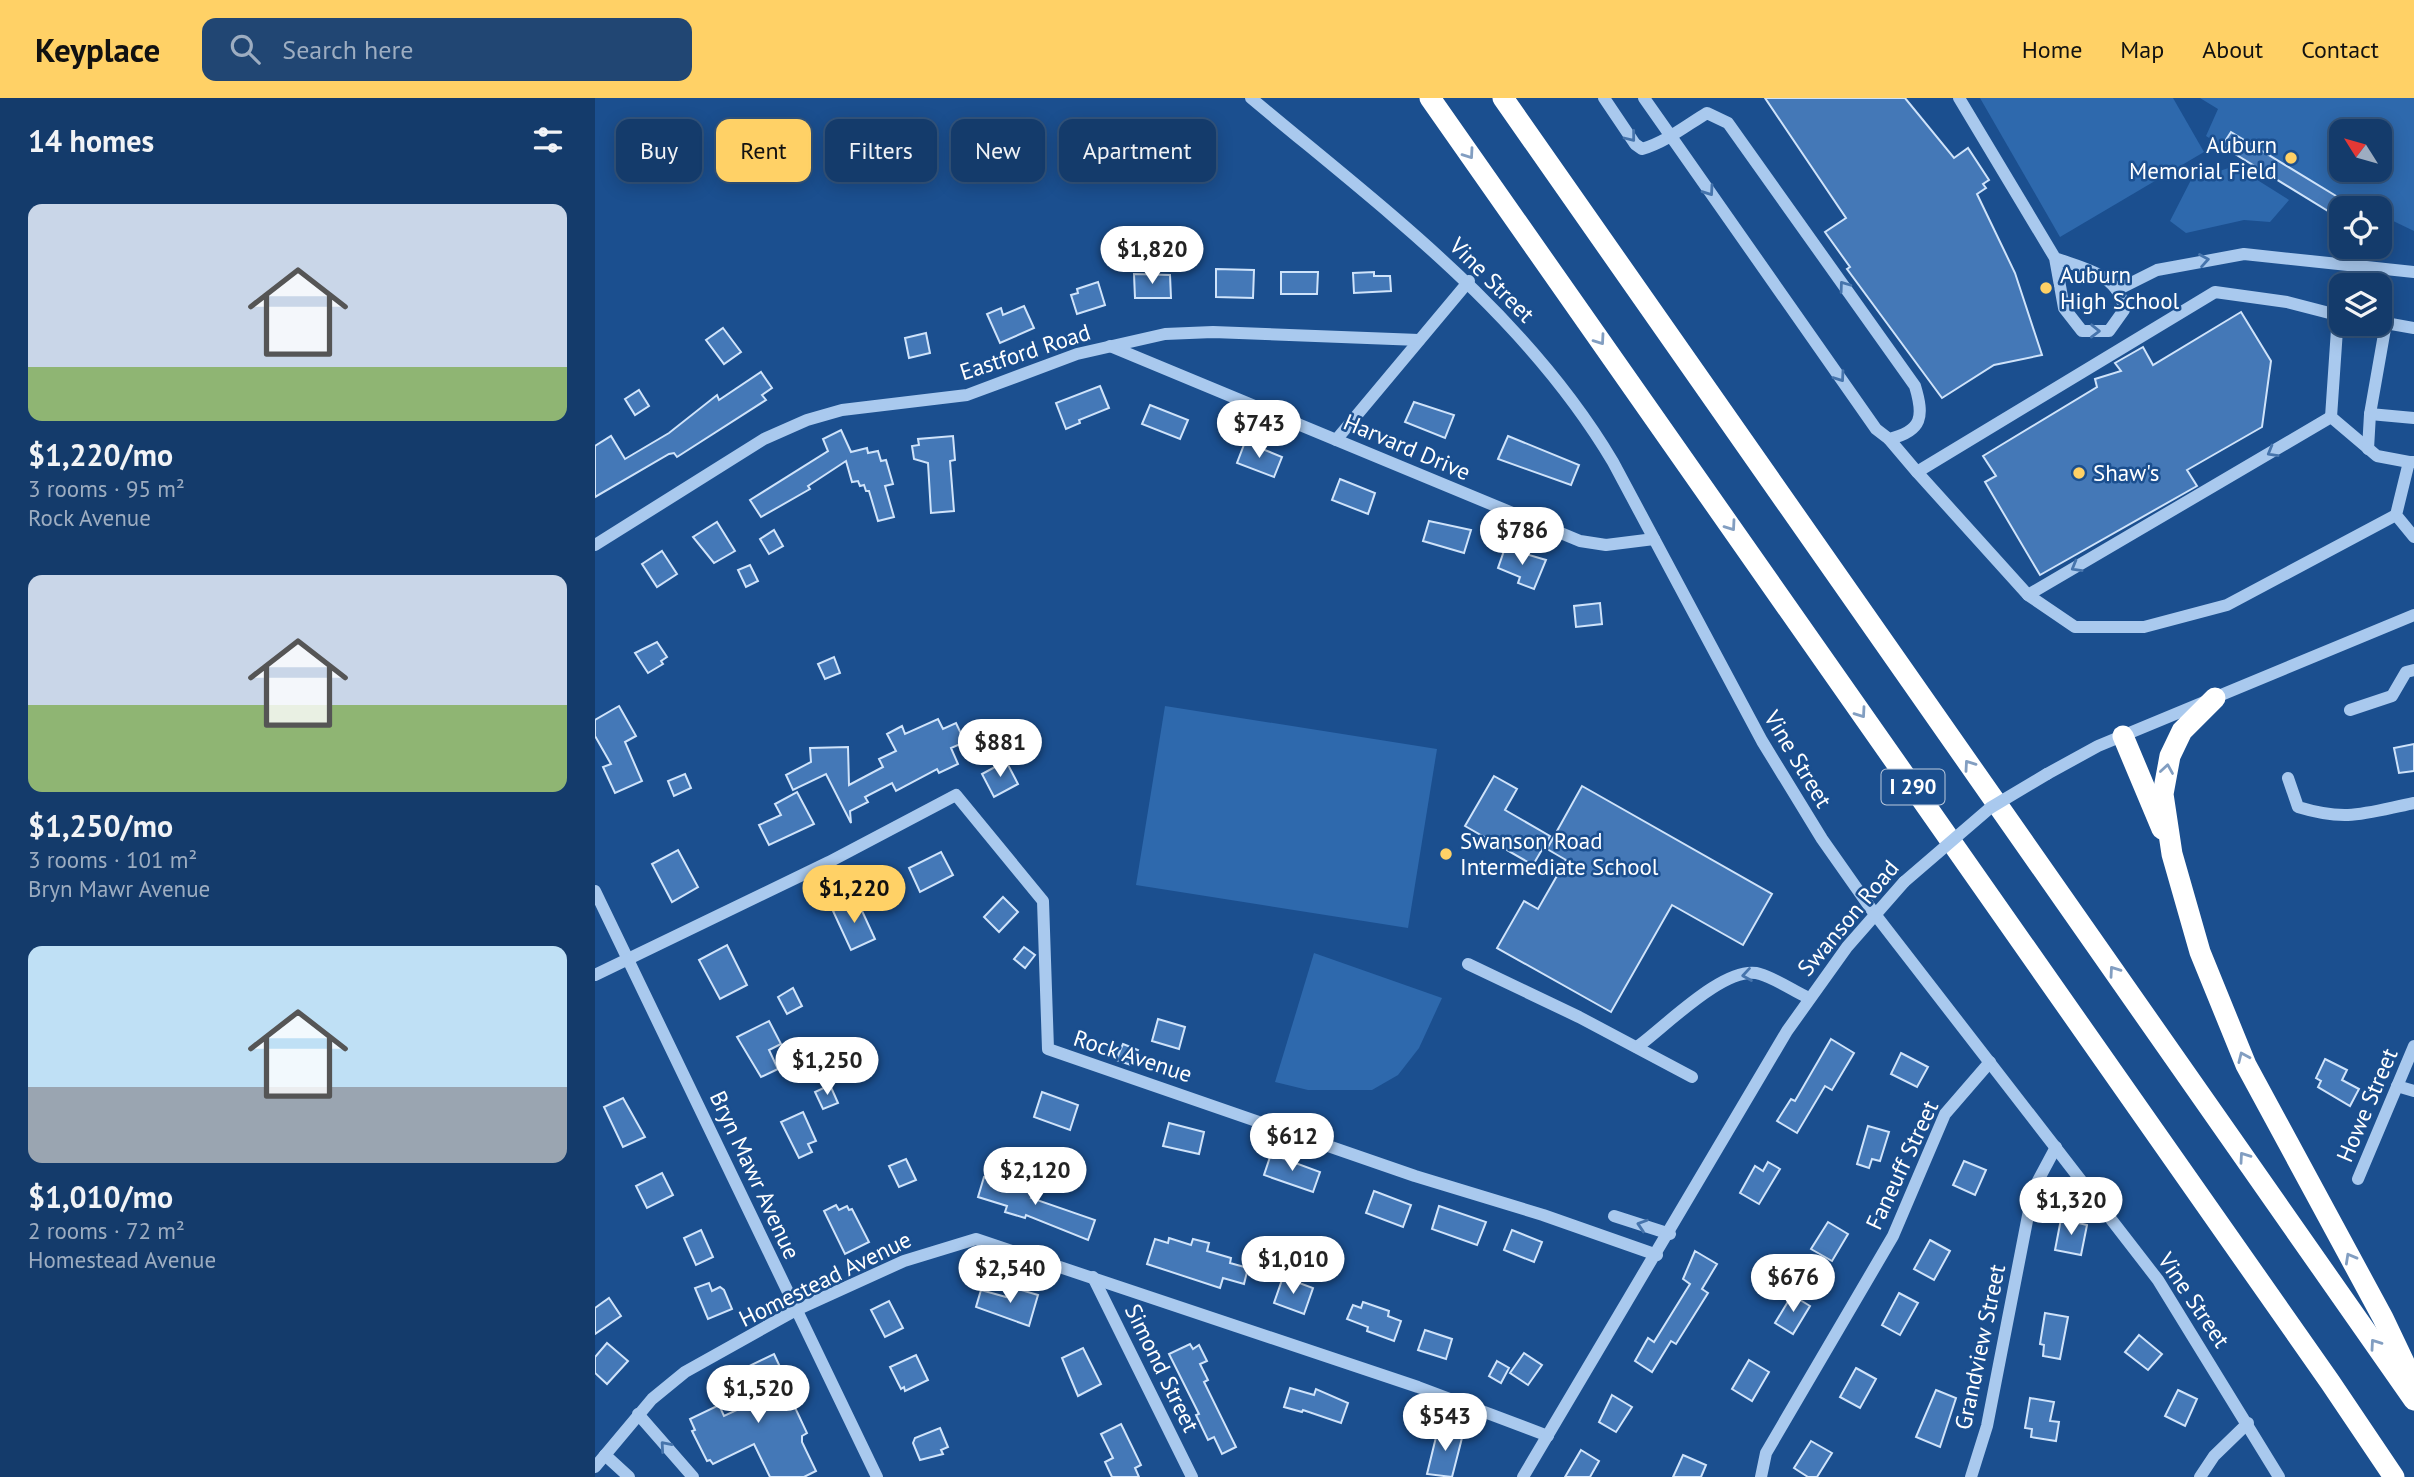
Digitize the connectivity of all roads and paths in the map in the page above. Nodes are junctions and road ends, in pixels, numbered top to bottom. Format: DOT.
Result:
graph roads {
  1 [pos="1251,98"];
  2 [pos="1430,98"];
  3 [pos="1503,98"];
  4 [pos="1604,98"];
  5 [pos="1644,98"];
  6 [pos="1959,98"];
  7 [pos="1670,135"];
  8 [pos="2055,258"];
  9 [pos="2414,272"];
  10 [pos="1469,281"];
  11 [pos="2117,290"];
  12 [pos="2329,313"];
  13 [pos="2392,324"];
  14 [pos="2414,328"];
  15 [pos="2338,336"];
  16 [pos="2381,336"];
  17 [pos="1419,340"];
  18 [pos="1111,346"];
  19 [pos="2370,414"];
  20 [pos="2331,417"];
  21 [pos="2414,418"];
  22 [pos="1889,439"];
  23 [pos="1336,440"];
  24 [pos="2368,449"];
  25 [pos="2411,462"];
  26 [pos="1917,472"];
  27 [pos="2396,515"];
  28 [pos="2414,537"];
  29 [pos="1654,539"];
  30 [pos="595,545"];
  31 [pos="2028,595"];
  32 [pos="2414,615"];
  33 [pos="2414,670"];
  34 [pos="2215,698"];
  35 [pos="2350,710"];
  36 [pos="2123,736"];
  37 [pos="2288,778"];
  38 [pos="2414,803"];
  39 [pos="2172,854"];
  40 [pos="595,891"];
  41 [pos="1874,913"];
  42 [pos="628,960"];
  43 [pos="1468,964"];
  44 [pos="595,975"];
  45 [pos="1809,998"];
  46 [pos="2414,1046"];
  47 [pos="1637,1047"];
  48 [pos="1990,1062"];
  49 [pos="1692,1077"];
  50 [pos="2397,1086"];
  51 [pos="2414,1091"];
  52 [pos="2056,1147"];
  53 [pos="2358,1179"];
  54 [pos="1615,1216"];
  55 [pos="1669,1234"];
  56 [pos="1657,1255"];
  57 [pos="1093,1277"];
  58 [pos="796,1310"];
  59 [pos="2414,1384"];
  60 [pos="2414,1400"];
  61 [pos="638,1415"];
  62 [pos="2248,1423"];
  63 [pos="1548,1436"];
  64 [pos="605,1455"];
  65 [pos="595,1467"];
  66 [pos="629,1477"];
  67 [pos="693,1477"];
  68 [pos="877,1477"];
  69 [pos="1192,1477"];
  70 [pos="1523,1477"];
  71 [pos="1761,1477"];
  72 [pos="1971,1477"];
  73 [pos="2200,1477"];
  74 [pos="2279,1477"];
  75 [pos="2394,1477"];
  1 -- 10 [label="street, Vine Street"];
  2 -- 75 [label="highway, I 290, one-way"];
  60 -- 3 [label="highway, I 290, one-way"];
  4 -- 7 [label="street, one-way"];
  5 -- 7 [label="street"];
  6 -- 8 [label="street"];
  7 -- 22 [label="street, one-way"];
  22 -- 7 [label="street, one-way"];
  8 -- 11 [label="street"];
  8 -- 11 [label="street, one-way"];
  11 -- 9 [label="street, one-way"];
  10 -- 17 [label="street"];
  10 -- 29 [label="street, Vine Street"];
  12 -- 26 [label="street"];
  13 -- 14 [label="street"];
  15 -- 20 [label="street"];
  16 -- 19 [label="street"];
  17 -- 18 [label="street, Eastford Road"];
  17 -- 23 [label="street"];
  18 -- 23 [label="street, Harvard Drive"];
  18 -- 30 [label="street, Eastford Road"];
  19 -- 21 [label="street"];
  19 -- 24 [label="street"];
  20 -- 24 [label="street"];
  20 -- 31 [label="street, one-way"];
  22 -- 26 [label="street"];
  23 -- 29 [label="street, Harvard Drive"];
  24 -- 25 [label="street"];
  25 -- 27 [label="street"];
  26 -- 31 [label="street"];
  27 -- 28 [label="street"];
  27 -- 31 [label="street"];
  29 -- 41 [label="street, Vine Street"];
  32 -- 34 [label="street, Swanson Road"];
  33 -- 35 [label="street"];
  34 -- 36 [label="street, Swanson Road"];
  39 -- 34 [label="highway, one-way"];
  36 -- 39 [label="highway"];
  36 -- 41 [label="street, Swanson Road, bridge"];
  37 -- 38 [label="street"];
  59 -- 39 [label="highway, one-way"];
  40 -- 42 [label="street, Bryn Mawr Avenue"];
  41 -- 45 [label="street, Swanson Road"];
  41 -- 48 [label="street, Vine Street"];
  42 -- 44 [label="street, Rock Avenue"];
  42 -- 56 [label="street, Rock Avenue"];
  42 -- 58 [label="street, Bryn Mawr Avenue"];
  43 -- 47 [label="street"];
  45 -- 47 [label="street, one-way"];
  45 -- 55 [label="street, Swanson Road"];
  46 -- 50 [label="street, Howe Street"];
  47 -- 49 [label="street"];
  48 -- 52 [label="street, Vine Street"];
  48 -- 71 [label="street, Faneuff Street"];
  50 -- 51 [label="street"];
  50 -- 53 [label="street, Howe Street"];
  52 -- 62 [label="street, Vine Street"];
  52 -- 72 [label="street, Grandview Street"];
  55 -- 54 [label="street, one-way"];
  55 -- 56 [label="street, Swanson Road"];
  56 -- 63 [label="street, Swanson Road"];
  57 -- 58 [label="street, Homestead Avenue"];
  57 -- 63 [label="street, Homestead Avenue"];
  57 -- 69 [label="street, Simond Street"];
  58 -- 61 [label="street, Homestead Avenue"];
  58 -- 68 [label="street, Bryn Mawr Avenue"];
  61 -- 64 [label="street, Homestead Avenue"];
  67 -- 61 [label="street, one-way"];
  62 -- 73 [label="street"];
  62 -- 74 [label="street, Vine Street"];
  63 -- 70 [label="street, Swanson Road"];
  64 -- 65 [label="street, Homestead Avenue"];
  64 -- 66 [label="street"];
}
